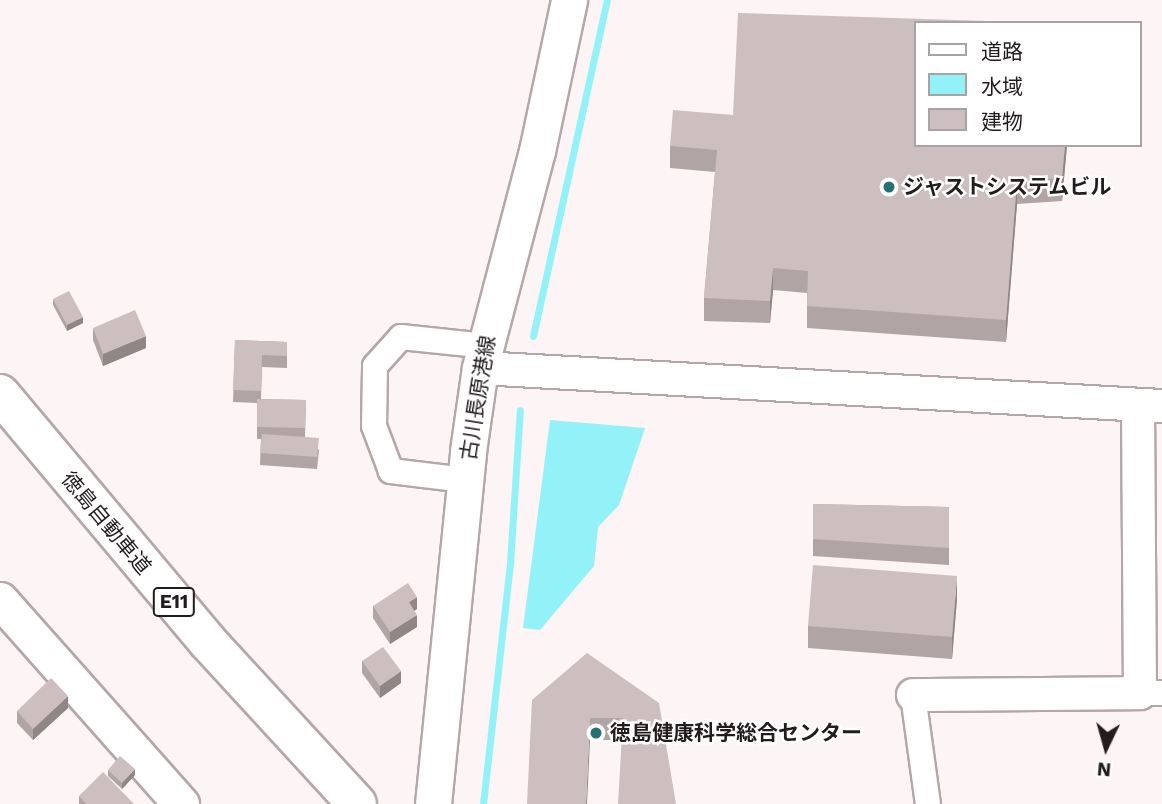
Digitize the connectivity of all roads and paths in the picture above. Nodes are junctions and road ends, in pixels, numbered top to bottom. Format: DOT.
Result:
graph roads {
  1 [pos="569,0"];
  2 [pos="483,357"];
  3 [pos="0,394"];
  4 [pos="1150,406"];
  5 [pos="465,480"];
  6 [pos="0,600"];
  7 [pos="1151,693"];
  8 [pos="913,695"];
  9 [pos="181,804"];
  10 [pos="357,804"];
  11 [pos="433,804"];
  12 [pos="928,804"];
  1 -- 2 [label="main road, 古川長原港線"];
  2 -- 4 [label="street"];
  2 -- 5 [label="main road, 古川長原港線"];
  2 -- 5 [label="street"];
  3 -- 10 [label="highway, 徳島自動車道 / E11"];
  4 -- 7 [label="street"];
  5 -- 11 [label="main road, 古川長原港線"];
  6 -- 9 [label="main road"];
  7 -- 8 [label="street"];
  8 -- 12 [label="street"];
}
